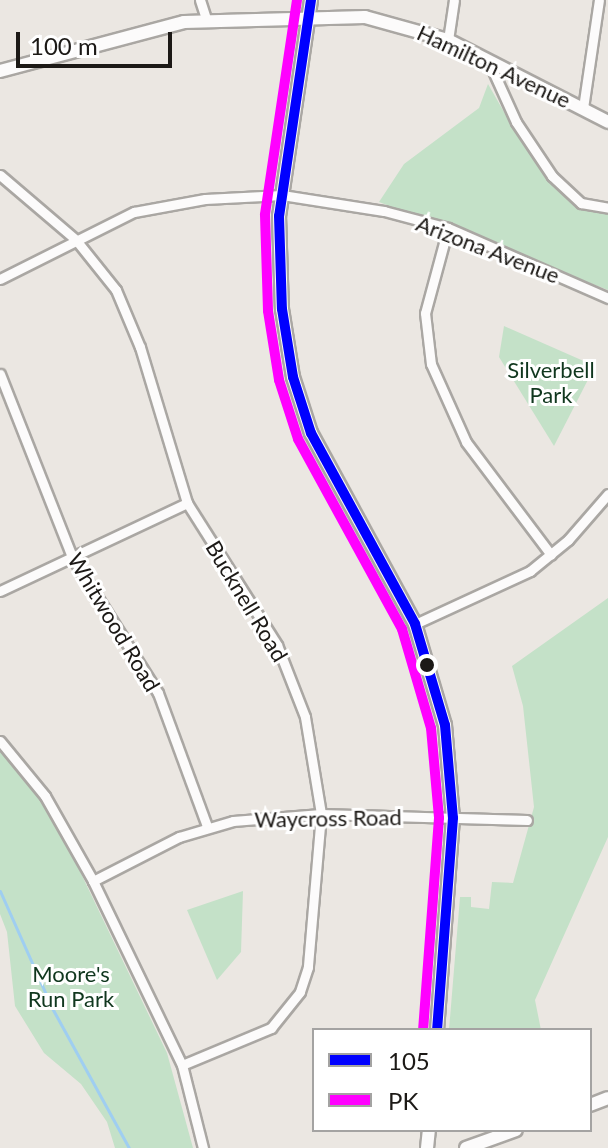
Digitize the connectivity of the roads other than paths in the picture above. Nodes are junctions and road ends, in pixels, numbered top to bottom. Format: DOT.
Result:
graph roads {
  1 [pos="200,0"];
  2 [pos="311,0"];
  3 [pos="454,0"];
  4 [pos="599,0"];
  5 [pos="309,17"];
  6 [pos="206,19"];
  7 [pos="448,40"];
  8 [pos="488,60"];
  9 [pos="0,71"];
  10 [pos="583,108"];
  11 [pos="608,122"];
  12 [pos="0,175"];
  13 [pos="282,195"];
  14 [pos="608,208"];
  15 [pos="448,228"];
  16 [pos="76,240"];
  17 [pos="0,279"];
  18 [pos="608,298"];
  19 [pos="0,374"];
  20 [pos="608,494"];
  21 [pos="187,503"];
  22 [pos="551,555"];
  23 [pos="72,557"];
  24 [pos="0,591"];
  25 [pos="415,624"];
  26 [pos="0,741"];
  27 [pos="321,814"];
  28 [pos="453,818"];
  29 [pos="527,820"];
  30 [pos="207,826"];
  31 [pos="93,881"];
  32 [pos="437,1028"];
  33 [pos="182,1065"];
  34 [pos="510,1132"];
  35 [pos="203,1148"];
  36 [pos="466,1148"];
  1 -- 6 [label="street"];
  2 -- 5 [label="street"];
  3 -- 7 [label="street"];
  4 -- 10 [label="street"];
  5 -- 6 [label="street, Hamilton Avenue"];
  5 -- 7 [label="street, Hamilton Avenue"];
  5 -- 13 [label="street"];
  6 -- 9 [label="street, Hamilton Avenue"];
  7 -- 8 [label="street, Hamilton Avenue"];
  8 -- 10 [label="street, Hamilton Avenue"];
  8 -- 14 [label="street"];
  10 -- 11 [label="street, Hamilton Avenue"];
  12 -- 16 [label="street, Bucknell Road"];
  13 -- 15 [label="street, Arizona Avenue"];
  13 -- 16 [label="street, Arizona Avenue"];
  13 -- 25 [label="street"];
  15 -- 18 [label="street, Arizona Avenue"];
  15 -- 22 [label="street"];
  16 -- 17 [label="street, Arizona Avenue"];
  16 -- 21 [label="street, Bucknell Road"];
  19 -- 23 [label="street, Whitwood Road"];
  20 -- 22 [label="street"];
  21 -- 23 [label="street"];
  21 -- 27 [label="street, Bucknell Road"];
  22 -- 25 [label="street"];
  23 -- 24 [label="street"];
  23 -- 30 [label="street, Whitwood Road"];
  25 -- 28 [label="street"];
  26 -- 31 [label="street"];
  27 -- 28 [label="street, Waycross Road"];
  27 -- 30 [label="street, Waycross Road"];
  27 -- 33 [label="street, Bucknell Road"];
  28 -- 29 [label="street, Waycross Road"];
  28 -- 32 [label="street"];
  30 -- 31 [label="street, Waycross Road"];
  31 -- 33 [label="street"];
  33 -- 35 [label="street"];
  34 -- 36 [label="street"];
}
